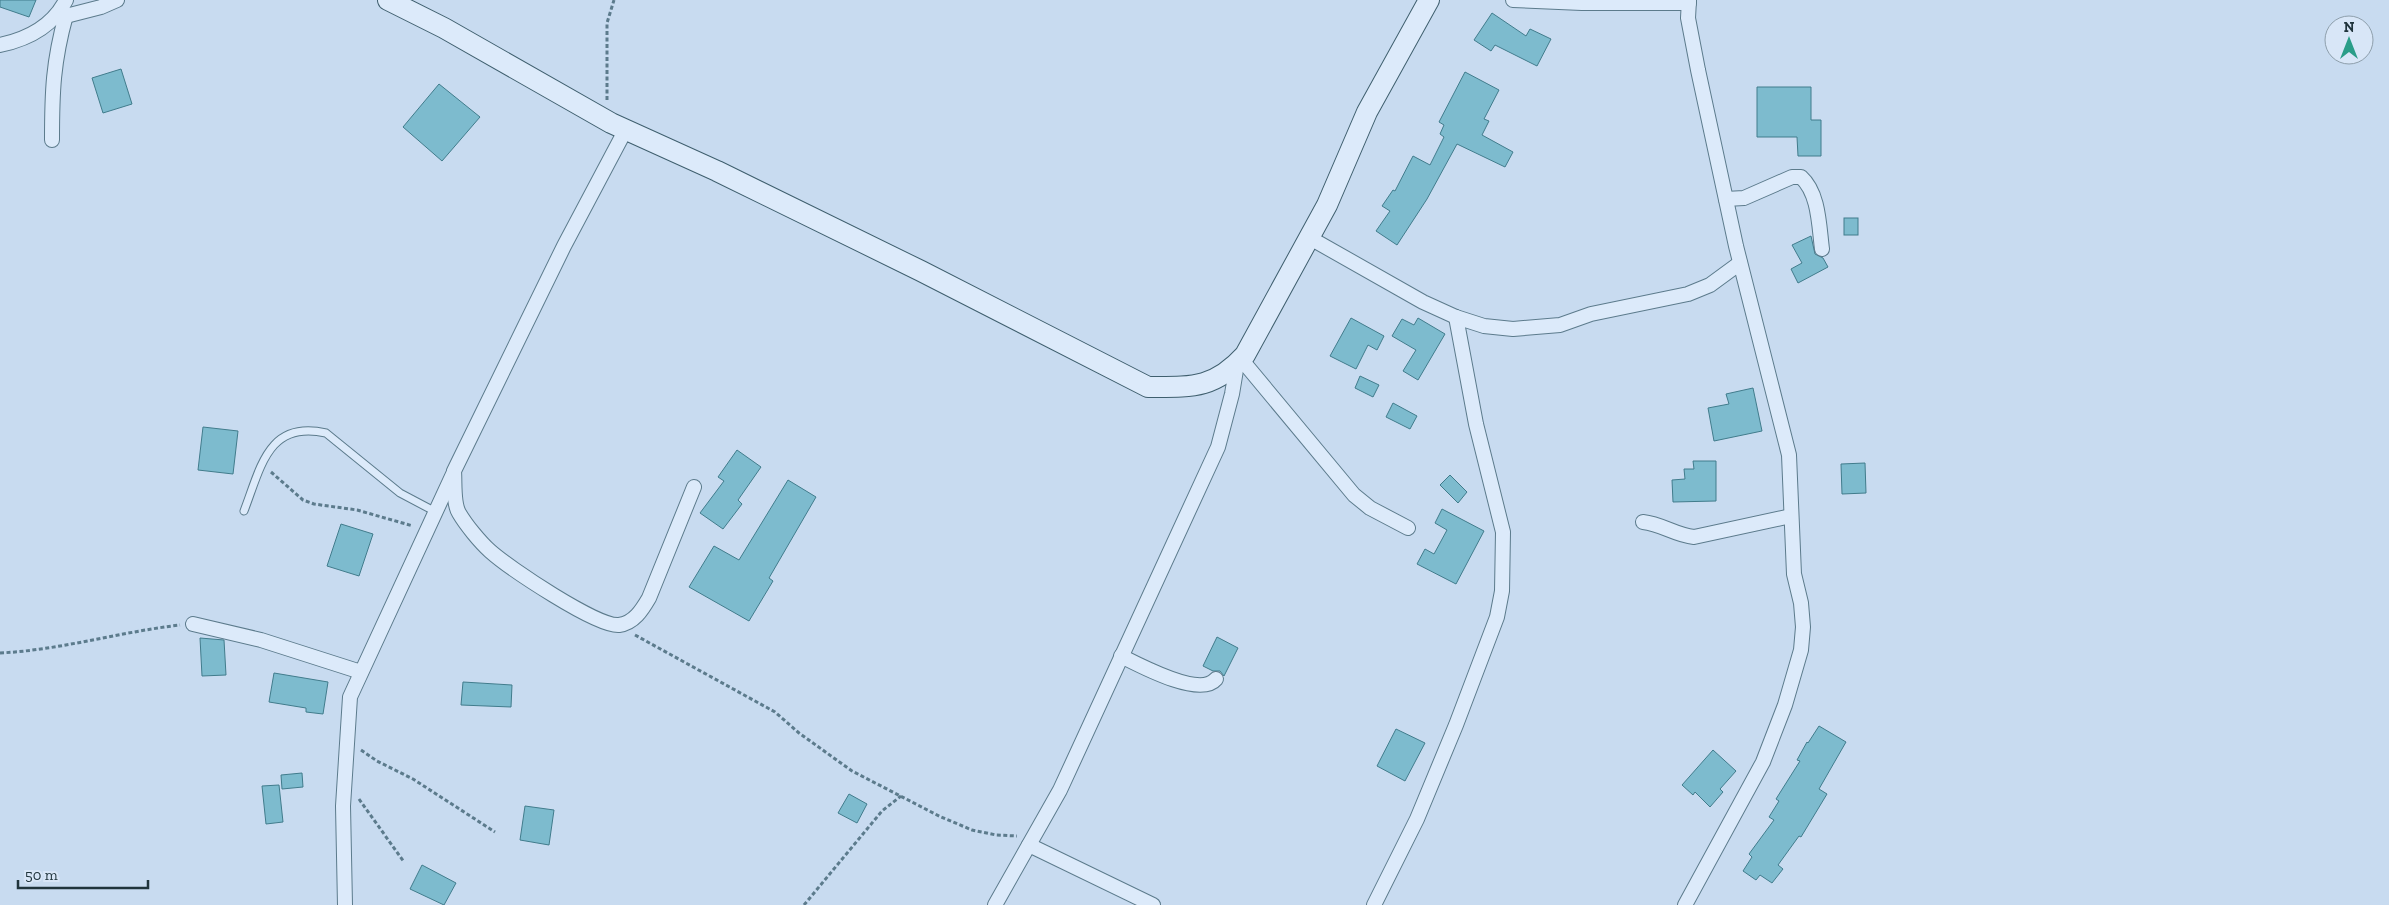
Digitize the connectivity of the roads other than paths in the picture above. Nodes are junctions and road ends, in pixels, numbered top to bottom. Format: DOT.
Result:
graph roads {
  1 [pos="66,0"];
  2 [pos="117,0"];
  3 [pos="388,0"];
  4 [pos="1429,0"];
  5 [pos="1514,0"];
  6 [pos="1620,1"];
  7 [pos="1689,2"];
  8 [pos="60,17"];
  9 [pos="0,45"];
  10 [pos="626,129"];
  11 [pos="52,140"];
  12 [pos="1726,199"];
  13 [pos="1310,238"];
  14 [pos="1822,249"];
  15 [pos="1740,263"];
  16 [pos="1456,317"];
  17 [pos="1239,362"];
  18 [pos="454,471"];
  19 [pos="694,487"];
  20 [pos="244,511"];
  21 [pos="436,512"];
  22 [pos="1791,516"];
  23 [pos="1642,522"];
  24 [pos="1408,528"];
  25 [pos="193,624"];
  26 [pos="1121,656"];
  27 [pos="361,672"];
  28 [pos="1216,679"];
  29 [pos="1031,841"];
  30 [pos="345,905"];
  31 [pos="994,905"];
  32 [pos="1153,905"];
  33 [pos="1374,905"];
  34 [pos="1685,905"];
  1 -- 8 [label="street"];
  2 -- 8 [label="street"];
  3 -- 10 [label="street"];
  4 -- 13 [label="street"];
  5 -- 6 [label="street"];
  6 -- 7 [label="street"];
  7 -- 12 [label="street"];
  8 -- 9 [label="street"];
  8 -- 11 [label="street"];
  10 -- 17 [label="street"];
  10 -- 18 [label="street"];
  12 -- 14 [label="street"];
  12 -- 15 [label="street"];
  13 -- 16 [label="street"];
  13 -- 17 [label="street"];
  15 -- 16 [label="street"];
  15 -- 22 [label="street"];
  16 -- 33 [label="street"];
  17 -- 24 [label="street"];
  17 -- 26 [label="street"];
  18 -- 19 [label="street"];
  18 -- 21 [label="street"];
  20 -- 21 [label="lane"];
  21 -- 27 [label="street"];
  22 -- 23 [label="street"];
  22 -- 34 [label="street"];
  25 -- 27 [label="street"];
  26 -- 28 [label="street"];
  26 -- 29 [label="street"];
  27 -- 30 [label="street"];
  29 -- 31 [label="street"];
  29 -- 32 [label="street"];
}
